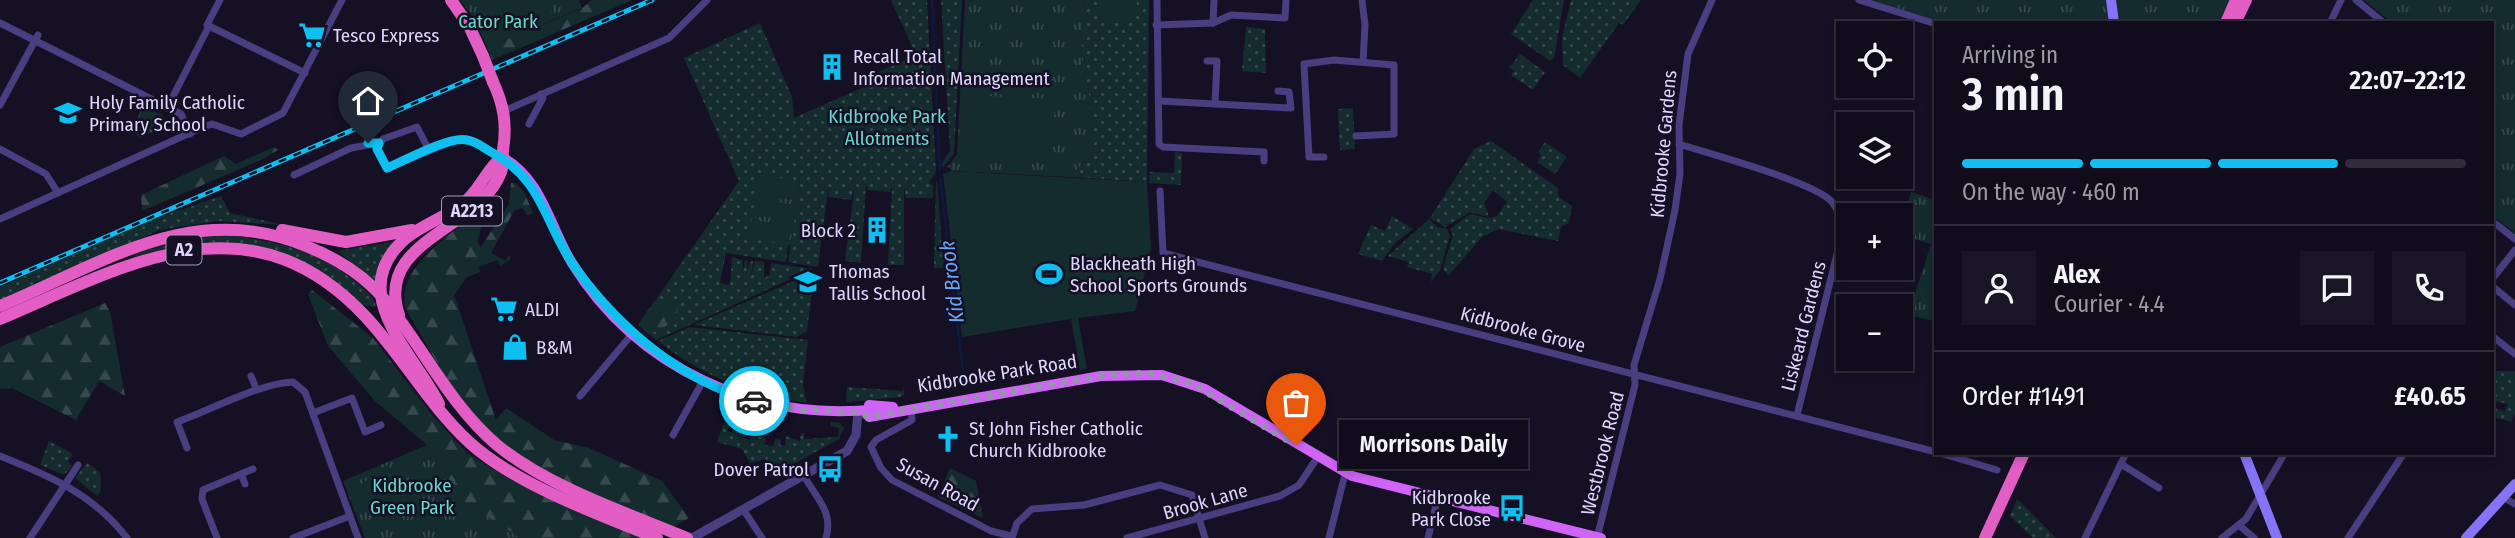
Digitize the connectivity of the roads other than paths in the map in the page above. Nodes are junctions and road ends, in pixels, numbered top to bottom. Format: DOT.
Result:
graph roads {
  1 [pos="220,0"];
  2 [pos="342,0"];
  3 [pos="707,0"];
  4 [pos="1157,0"];
  5 [pos="1214,0"];
  6 [pos="1286,0"];
  7 [pos="1362,0"];
  8 [pos="1712,0"];
  9 [pos="1859,0"];
  10 [pos="2111,0"];
  11 [pos="2236,0"];
  12 [pos="2246,0"];
  13 [pos="2341,0"];
  14 [pos="2356,0"];
  15 [pos="450,1"];
  16 [pos="2114,21"];
  17 [pos="2227,21"];
  18 [pos="2236,21"];
  19 [pos="2331,21"];
  20 [pos="2382,21"];
  21 [pos="0,23"];
  22 [pos="1213,23"];
  23 [pos="1934,23"];
  24 [pos="208,25"];
  25 [pos="1156,25"];
  26 [pos="38,34"];
  27 [pos="33,42"];
  28 [pos="1207,61"];
  29 [pos="1363,62"];
  30 [pos="305,73"];
  31 [pos="1207,84"];
  32 [pos="1216,84"];
  33 [pos="1278,91"];
  34 [pos="541,94"];
  35 [pos="1159,101"];
  36 [pos="1214,104"];
  37 [pos="0,105"];
  38 [pos="167,107"];
  39 [pos="504,111"];
  40 [pos="530,124"];
  41 [pos="190,134"];
  42 [pos="1356,136"];
  43 [pos="379,143"];
  44 [pos="1679,144"];
  45 [pos="0,149"];
  46 [pos="429,150"];
  47 [pos="502,157"];
  48 [pos="1324,157"];
  49 [pos="1264,161"];
  50 [pos="294,175"];
  51 [pos="1160,191"];
  52 [pos="58,193"];
  53 [pos="0,219"];
  54 [pos="2494,223"];
  55 [pos="422,228"];
  56 [pos="255,230"];
  57 [pos="2515,239"];
  58 [pos="2515,250"];
  59 [pos="2494,276"];
  60 [pos="2494,288"];
  61 [pos="380,295"];
  62 [pos="2515,305"];
  63 [pos="0,306"];
  64 [pos="400,318"];
  65 [pos="0,319"];
  66 [pos="633,333"];
  67 [pos="2494,338"];
  68 [pos="2515,354"];
  69 [pos="1634,375"];
  70 [pos="251,376"];
  71 [pos="703,381"];
  72 [pos="256,388"];
  73 [pos="580,396"];
  74 [pos="894,407"];
  75 [pos="911,407"];
  76 [pos="836,412"];
  77 [pos="313,413"];
  78 [pos="864,415"];
  79 [pos="1797,415"];
  80 [pos="445,417"];
  81 [pos="381,425"];
  82 [pos="673,435"];
  83 [pos="187,448"];
  84 [pos="1934,452"];
  85 [pos="1945,455"];
  86 [pos="2023,455"];
  87 [pos="2125,455"];
  88 [pos="2245,455"];
  89 [pos="2284,455"];
  90 [pos="2403,455"];
  91 [pos="0,456"];
  92 [pos="1317,458"];
  93 [pos="2121,464"];
  94 [pos="78,465"];
  95 [pos="253,469"];
  96 [pos="1997,470"];
  97 [pos="241,474"];
  98 [pos="803,474"];
  99 [pos="1345,474"];
  100 [pos="66,483"];
  101 [pos="245,484"];
  102 [pos="2515,484"];
  103 [pos="2159,488"];
  104 [pos="2260,495"];
  105 [pos="1438,497"];
  106 [pos="2504,498"];
  107 [pos="2515,504"];
  108 [pos="743,509"];
  109 [pos="350,516"];
  110 [pos="1199,519"];
  111 [pos="2240,526"];
  112 [pos="1155,535"];
  113 [pos="692,537"];
  114 [pos="1011,537"];
  115 [pos="30,538"];
  116 [pos="127,538"];
  117 [pos="217,538"];
  118 [pos="293,538"];
  119 [pos="358,538"];
  120 [pos="657,538"];
  121 [pos="762,538"];
  122 [pos="826,538"];
  123 [pos="1126,538"];
  124 [pos="1205,538"];
  125 [pos="1329,538"];
  126 [pos="1428,538"];
  127 [pos="1598,538"];
  128 [pos="1985,538"];
  129 [pos="2085,538"];
  130 [pos="2222,538"];
  131 [pos="2254,538"];
  132 [pos="2276,538"];
  133 [pos="2348,538"];
  134 [pos="2466,538"];
  1 -- 24 [label="street"];
  2 -- 30 [label="street"];
  3 -- 34 [label="street"];
  4 -- 25 [label="street"];
  5 -- 22 [label="street"];
  6 -- 22 [label="street"];
  7 -- 29 [label="street"];
  8 -- 44 [label="street, Kidbrooke Gardens"];
  9 -- 23 [label="street"];
  10 -- 16 [label="main road"];
  11 -- 17 [label="highway"];
  12 -- 18 [label="highway"];
  13 -- 19 [label="street"];
  14 -- 20 [label="street"];
  15 -- 39 [label="highway, A2213, bridge"];
  21 -- 27 [label="street"];
  22 -- 25 [label="street"];
  24 -- 30 [label="street"];
  24 -- 38 [label="street"];
  25 -- 35 [label="street"];
  26 -- 27 [label="street"];
  27 -- 37 [label="street"];
  27 -- 38 [label="street"];
  28 -- 32 [label="street"];
  29 -- 42 [label="street"];
  29 -- 48 [label="street"];
  30 -- 41 [label="street"];
  31 -- 32 [label="street"];
  32 -- 36 [label="street"];
  33 -- 36 [label="street"];
  34 -- 39 [label="street"];
  34 -- 40 [label="street"];
  35 -- 36 [label="street"];
  35 -- 49 [label="street"];
  38 -- 41 [label="street"];
  39 -- 47 [label="highway, A2213"];
  41 -- 52 [label="street"];
  43 -- 46 [label="street"];
  43 -- 46 [label="street"];
  43 -- 50 [label="street"];
  44 -- 69 [label="street, Kidbrooke Gardens"];
  44 -- 79 [label="street, Liskeard Gardens"];
  45 -- 52 [label="street"];
  46 -- 47 [label="street"];
  47 -- 55 [label="highway, A2213"];
  47 -- 64 [label="highway, A2213"];
  47 -- 66 [label="main road, Kidbrooke Park Road"];
  51 -- 69 [label="street, Kidbrooke Grove"];
  52 -- 53 [label="street"];
  54 -- 57 [label="street"];
  55 -- 56 [label="highway"];
  55 -- 61 [label="highway, A2213"];
  56 -- 61 [label="highway, A2"];
  56 -- 63 [label="highway, A2"];
  58 -- 59 [label="street"];
  60 -- 62 [label="street"];
  61 -- 64 [label="highway, A2"];
  61 -- 80 [label="highway"];
  64 -- 113 [label="highway, A2"];
  65 -- 80 [label="highway, A2"];
  66 -- 71 [label="main road, Kidbrooke Park Road"];
  66 -- 73 [label="street"];
  67 -- 68 [label="street"];
  69 -- 79 [label="street, Kidbrooke Grove"];
  69 -- 127 [label="street, Westbrook Road"];
  70 -- 72 [label="street"];
  71 -- 76 [label="main road, Kidbrooke Park Road"];
  71 -- 82 [label="street"];
  72 -- 77 [label="street"];
  72 -- 83 [label="street"];
  74 -- 75 [label="main road, Kidbrooke Park Road"];
  74 -- 76 [label="main road"];
  74 -- 78 [label="main road, Kidbrooke Park Road"];
  75 -- 78 [label="main road, Kidbrooke Park Road"];
  75 -- 92 [label="main road, Kidbrooke Park Road"];
  75 -- 114 [label="street, Susan Road"];
  76 -- 78 [label="main road, Kidbrooke Park Road"];
  77 -- 81 [label="street"];
  77 -- 109 [label="street"];
  78 -- 98 [label="street"];
  79 -- 84 [label="street, Kidbrooke Grove"];
  80 -- 120 [label="highway, A2"];
  85 -- 96 [label="street, Kidbrooke Grove"];
  86 -- 128 [label="highway"];
  87 -- 93 [label="street"];
  88 -- 104 [label="main road"];
  89 -- 104 [label="street"];
  90 -- 133 [label="street"];
  91 -- 100 [label="street"];
  92 -- 99 [label="main road, Kidbrooke Park Road"];
  92 -- 110 [label="street, Brook Lane"];
  93 -- 103 [label="street"];
  93 -- 129 [label="street"];
  94 -- 100 [label="street"];
  95 -- 97 [label="street"];
  97 -- 101 [label="street"];
  97 -- 117 [label="street"];
  98 -- 108 [label="street"];
  98 -- 122 [label="street"];
  99 -- 105 [label="main road, Kidbrooke Park Road"];
  99 -- 125 [label="street"];
  100 -- 115 [label="street"];
  100 -- 116 [label="street"];
  102 -- 106 [label="main road"];
  104 -- 111 [label="street"];
  104 -- 132 [label="main road"];
  105 -- 126 [label="street"];
  105 -- 127 [label="main road, Kidbrooke Park Road"];
  106 -- 107 [label="street"];
  106 -- 134 [label="main road"];
  108 -- 113 [label="street"];
  108 -- 121 [label="street"];
  109 -- 118 [label="street"];
  109 -- 119 [label="street"];
  110 -- 112 [label="street, Brook Lane"];
  110 -- 114 [label="street"];
  110 -- 124 [label="street"];
  111 -- 130 [label="street"];
  111 -- 131 [label="street"];
  112 -- 123 [label="street, Brook Lane"];
}
